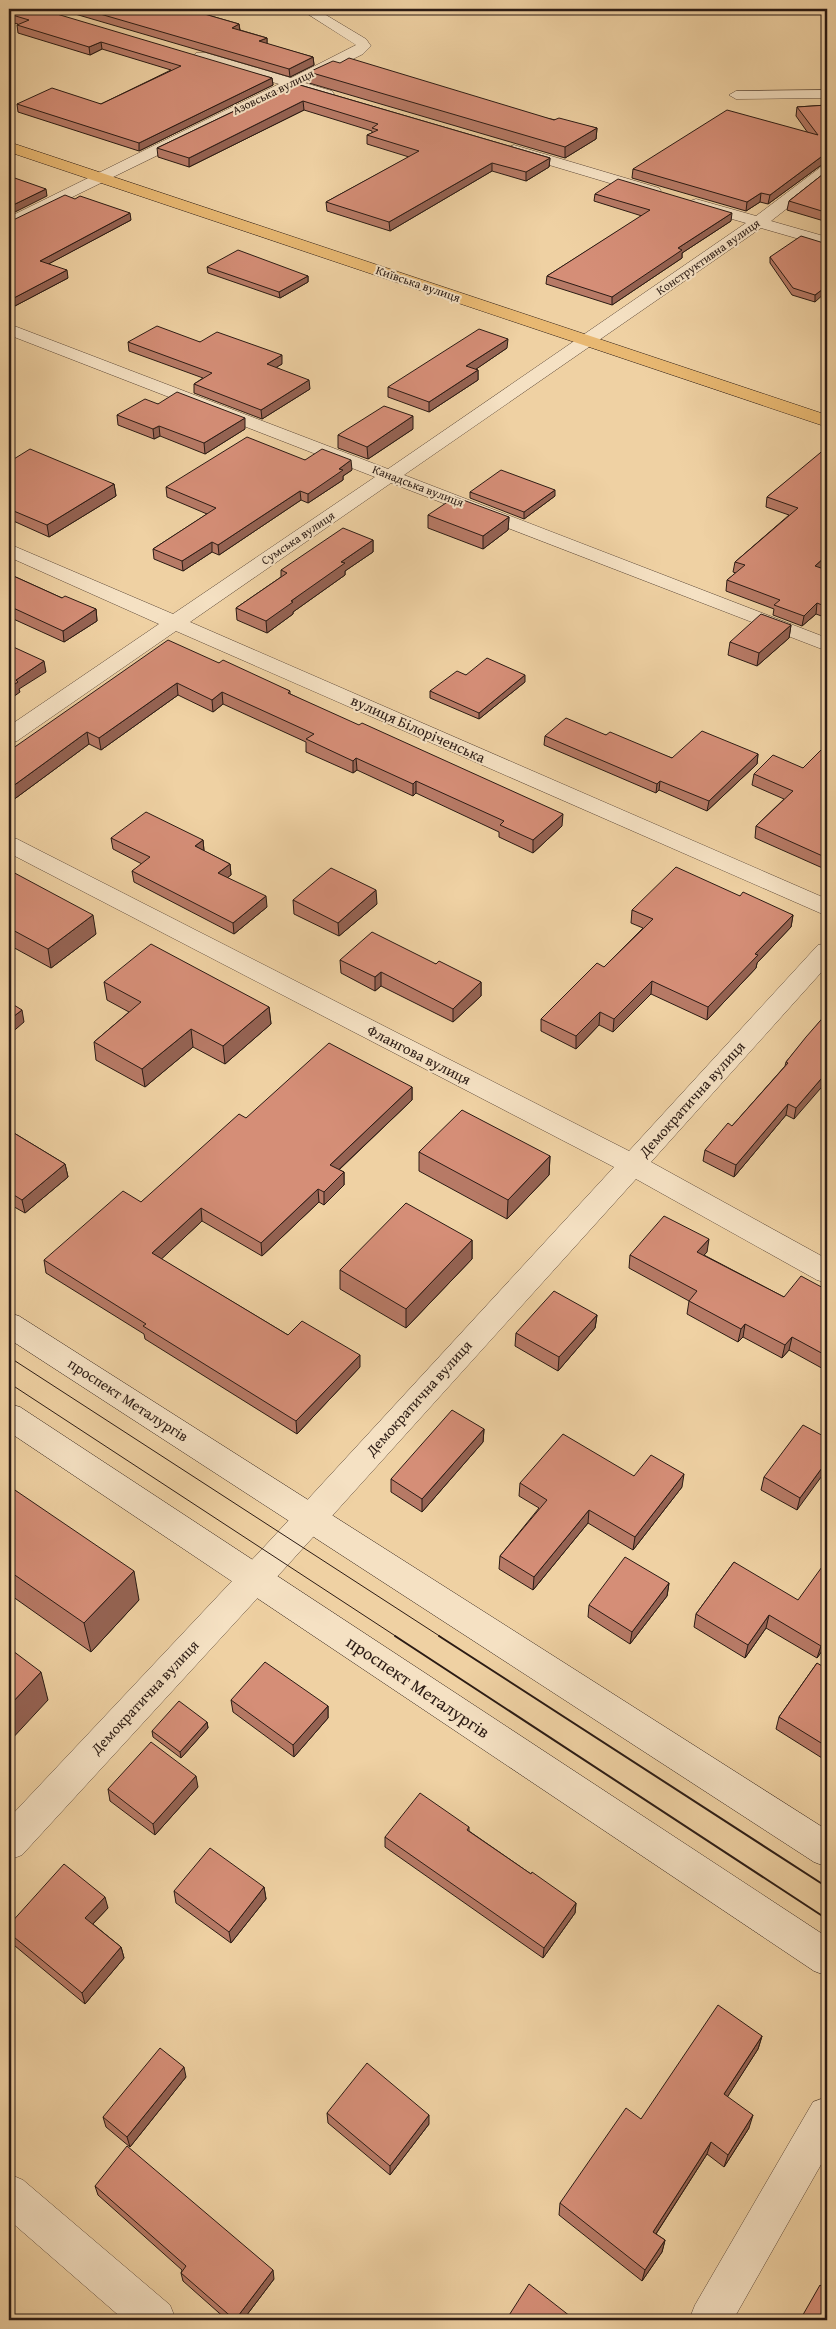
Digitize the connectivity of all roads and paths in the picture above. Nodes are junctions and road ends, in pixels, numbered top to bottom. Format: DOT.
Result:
graph roads {
  1 [pos="307,9"];
  2 [pos="188,53"];
  3 [pos="290,83"];
  4 [pos="827,94"];
  5 [pos="736,95"];
  6 [pos="338,97"];
  7 [pos="500,146"];
  8 [pos="9,147"];
  9 [pos="827,170"];
  10 [pos="101,178"];
  11 [pos="758,222"];
  12 [pos="9,223"];
  13 [pos="827,242"];
  14 [pos="9,329"];
  15 [pos="587,341"];
  16 [pos="827,421"];
  17 [pos="390,476"];
  18 [pos="9,550"];
  19 [pos="173,623"];
  20 [pos="827,644"];
  21 [pos="9,736"];
  22 [pos="9,844"];
  23 [pos="827,908"];
  24 [pos="827,951"];
  25 [pos="632,1165"];
  26 [pos="827,1272"];
  27 [pos="9,1324"];
  28 [pos="9,1416"];
  29 [pos="311,1517"];
  30 [pos="255,1579"];
  31 [pos="9,1843"];
  32 [pos="827,1850"];
  33 [pos="827,1958"];
  34 [pos="827,2116"];
  35 [pos="9,2194"];
  36 [pos="155,2320"];
  37 [pos="710,2320"];
  1 -- 3 [label="street, Азовська вулиця"];
  2 -- 3 [label="street"];
  3 -- 6 [label="street"];
  3 -- 10 [label="street, Азовська вулиця"];
  4 -- 5 [label="street"];
  7 -- 11 [label="street"];
  8 -- 10 [label="highway, Київська вулиця"];
  9 -- 11 [label="street, Конструктивна вулиця"];
  10 -- 12 [label="street, Азовська вулиця"];
  10 -- 15 [label="highway, Київська вулиця"];
  11 -- 13 [label="street"];
  11 -- 15 [label="street, Конструктивна вулиця"];
  14 -- 17 [label="street, Канадська вулиця"];
  15 -- 16 [label="highway, Київська вулиця"];
  15 -- 17 [label="street, Сумська вулиця"];
  17 -- 19 [label="street, Сумська вулиця"];
  17 -- 20 [label="street, Канадська вулиця"];
  18 -- 19 [label="street, вулиця Білоріченська"];
  19 -- 21 [label="street, Сумська вулиця"];
  19 -- 23 [label="street, вулиця Білоріченська"];
  22 -- 25 [label="street, Флангова вулиця"];
  24 -- 25 [label="street, Демократична вулиця"];
  25 -- 26 [label="street, Флангова вулиця"];
  25 -- 29 [label="street, Демократична вулиця"];
  27 -- 29 [label="street, проспект Металургів"];
  28 -- 30 [label="street, проспект Металургів"];
  29 -- 30 [label="street, Демократична вулиця"];
  29 -- 32 [label="street, проспект Металургів"];
  30 -- 31 [label="street, Демократична вулиця"];
  30 -- 33 [label="street, проспект Металургів"];
  34 -- 37 [label="street"];
  35 -- 36 [label="street"];
}
